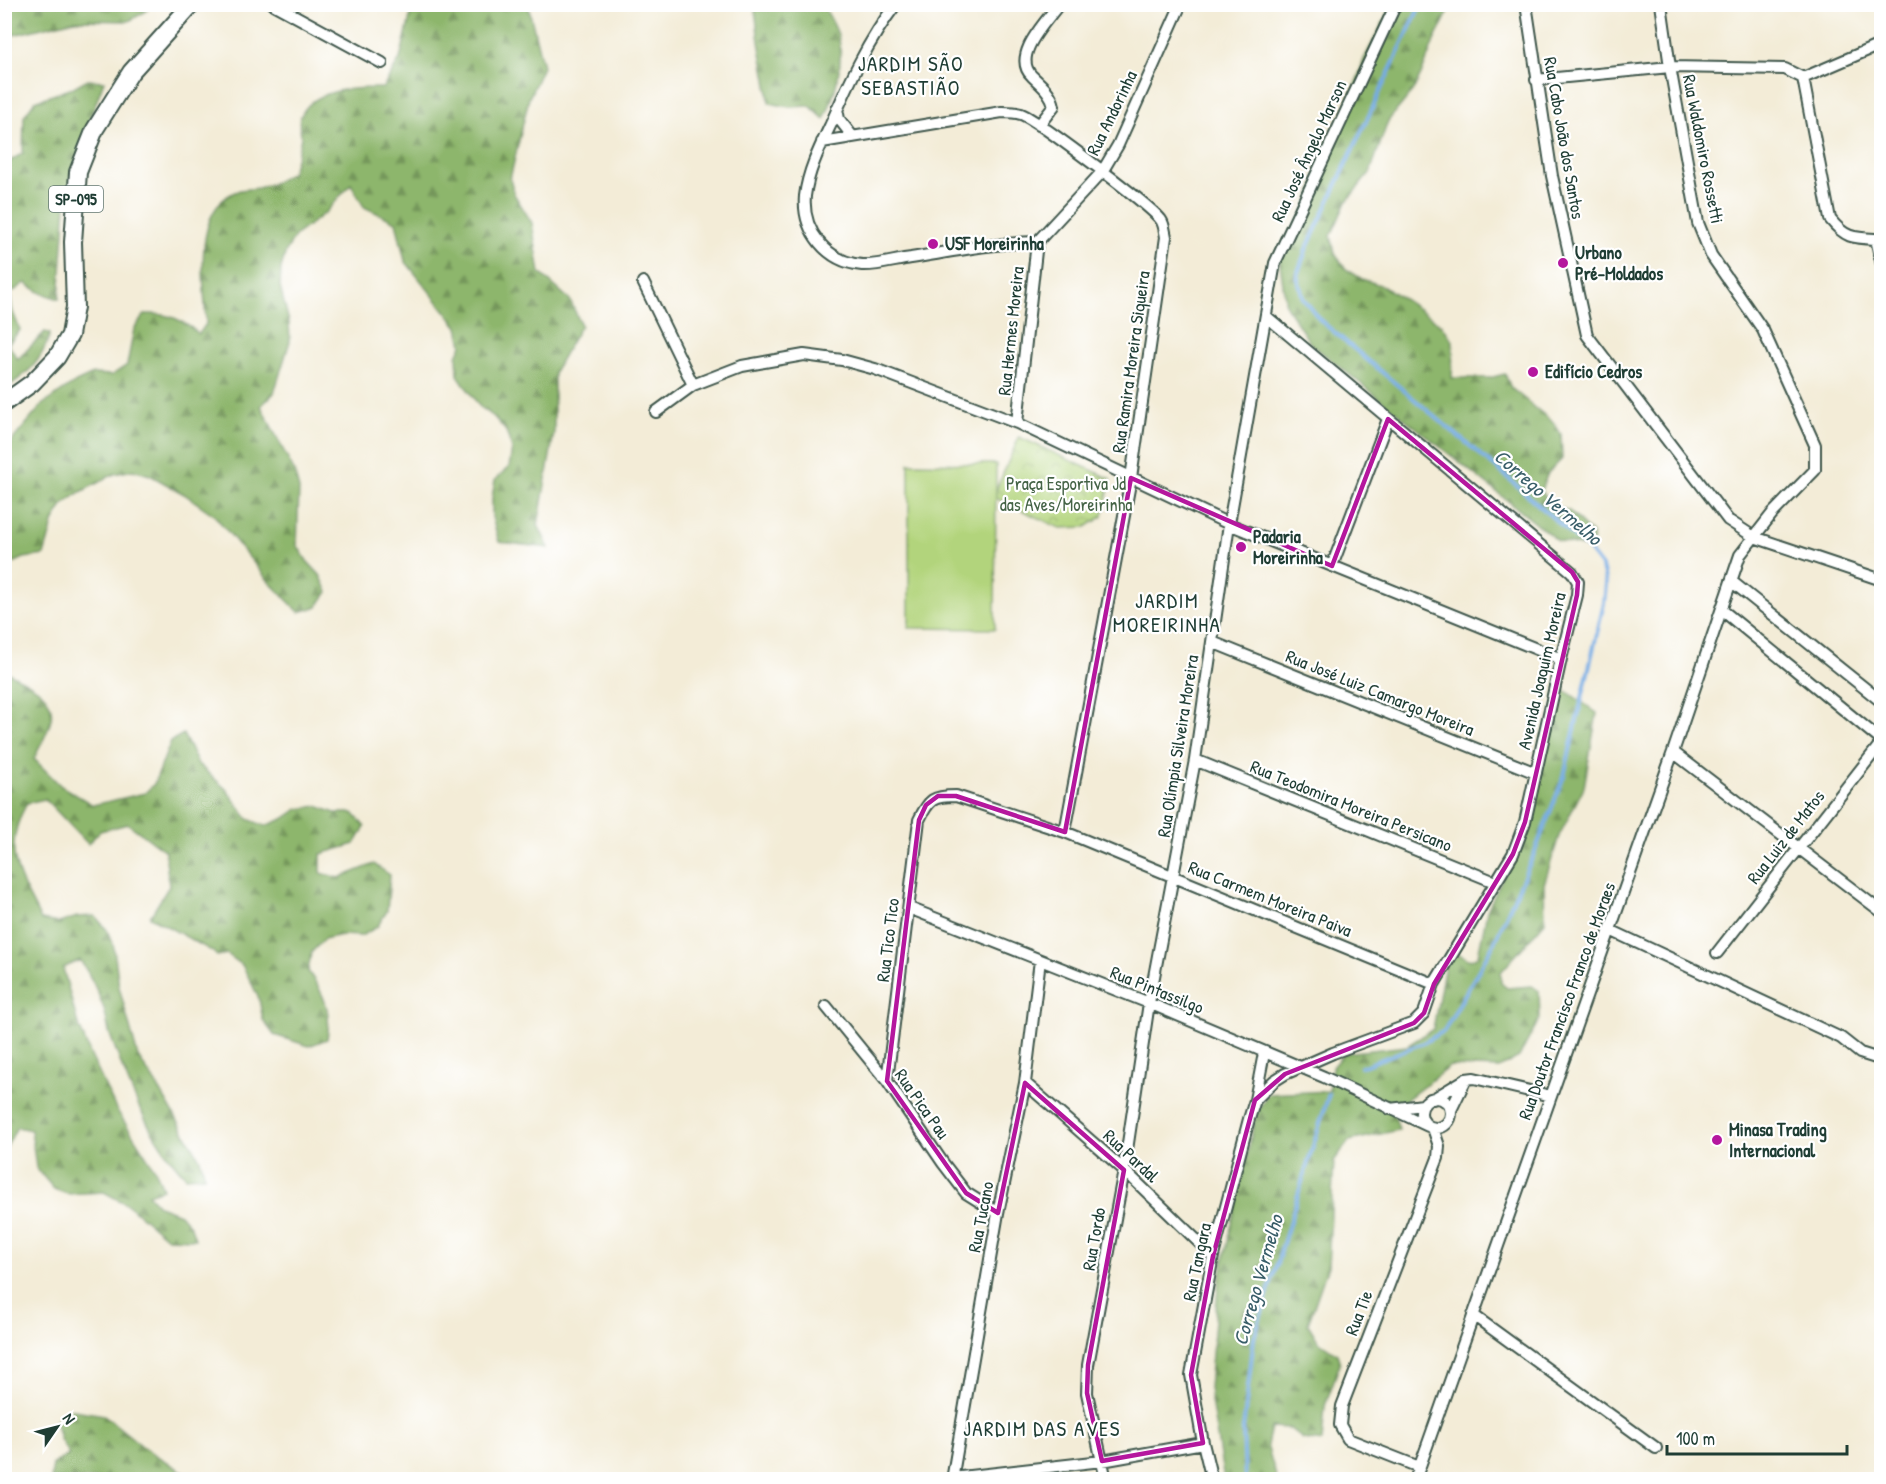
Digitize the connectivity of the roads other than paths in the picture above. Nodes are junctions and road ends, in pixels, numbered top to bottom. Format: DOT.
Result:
graph roads {
  1 [pos="192,4"];
  2 [pos="273,4"];
  3 [pos="896,4"];
  4 [pos="1059,4"];
  5 [pos="1396,4"];
  6 [pos="1526,4"];
  7 [pos="1661,4"];
  8 [pos="1179,10"];
  9 [pos="1881,44"];
  10 [pos="382,63"];
  11 [pos="1670,67"];
  12 [pos="1803,78"];
  13 [pos="1536,80"];
  14 [pos="837,109"];
  15 [pos="1039,125"];
  16 [pos="853,137"];
  17 [pos="822,142"];
  18 [pos="1102,172"];
  19 [pos="1879,235"];
  20 [pos="1037,242"];
  21 [pos="1881,265"];
  22 [pos="644,282"];
  23 [pos="1266,316"];
  24 [pos="693,385"];
  25 [pos="4,403"];
  26 [pos="656,412"];
  27 [pos="1388,419"];
  28 [pos="1017,423"];
  29 [pos="1131,478"];
  30 [pos="1229,524"];
  31 [pos="1754,537"];
  32 [pos="1332,566"];
  33 [pos="1881,580"];
  34 [pos="1731,581"];
  35 [pos="1722,610"];
  36 [pos="1212,642"];
  37 [pos="1561,660"];
  38 [pos="1881,702"];
  39 [pos="1881,741"];
  40 [pos="1673,752"];
  41 [pos="1195,759"];
  42 [pos="1536,774"];
  43 [pos="926,805"];
  44 [pos="1065,832"];
  45 [pos="1799,848"];
  46 [pos="1173,877"];
  47 [pos="1495,882"];
  48 [pos="909,908"];
  49 [pos="1881,912"];
  50 [pos="1610,930"];
  51 [pos="1717,953"];
  52 [pos="1040,960"];
  53 [pos="1434,984"];
  54 [pos="1149,1003"];
  55 [pos="826,1006"];
  56 [pos="1264,1053"];
  57 [pos="1333,1053"];
  58 [pos="1881,1060"];
  59 [pos="1299,1067"];
  60 [pos="1324,1077"];
  61 [pos="1466,1079"];
  62 [pos="887,1081"];
  63 [pos="1025,1083"];
  64 [pos="1551,1096"];
  65 [pos="1255,1100"];
  66 [pos="1428,1102"];
  67 [pos="1390,1109"];
  68 [pos="1451,1110"];
  69 [pos="1431,1127"];
  70 [pos="1124,1170"];
  71 [pos="998,1213"];
  72 [pos="1213,1256"];
  73 [pos="1473,1315"];
  74 [pos="1203,1443"];
  75 [pos="1656,1448"];
  76 [pos="1102,1461"];
  77 [pos="1419,1467"];
  78 [pos="952,1479"];
  79 [pos="1106,1479"];
  80 [pos="1212,1479"];
  81 [pos="1415,1479"];
  1 -- 25 [label="main road, SP-095"];
  2 -- 10 [label="street"];
  3 -- 14 [label="street"];
  4 -- 15 [label="street"];
  5 -- 23 [label="street, Rua José Ângelo Marson"];
  6 -- 13 [label="street, Rua Cabo João dos Santos"];
  7 -- 11 [label="street, Rua Waldomiro Rossetti"];
  8 -- 18 [label="street, Rua Andorinha"];
  9 -- 12 [label="street"];
  11 -- 12 [label="street"];
  11 -- 13 [label="street"];
  11 -- 31 [label="street, Rua Waldomiro Rossetti"];
  12 -- 19 [label="street"];
  13 -- 31 [label="street, Rua Cabo João dos Santos"];
  14 -- 16 [label="street"];
  14 -- 17 [label="street"];
  15 -- 16 [label="street, Rua Ramira Moreira Siqueira"];
  15 -- 18 [label="street, Rua Ramira Moreira Siqueira"];
  16 -- 17 [label="street, Rua Ramira Moreira Siqueira"];
  17 -- 20 [label="street"];
  18 -- 20 [label="street, Rua Andorinha"];
  18 -- 29 [label="street, Rua Ramira Moreira Siqueira"];
  19 -- 21 [label="street"];
  20 -- 28 [label="street, Rua Hermes Moreira"];
  22 -- 24 [label="street"];
  23 -- 27 [label="street, Avenida Joaquim Moreira"];
  23 -- 30 [label="street, Rua Olímpia Silveira Moreira"];
  24 -- 26 [label="street"];
  24 -- 28 [label="street"];
  27 -- 32 [label="street"];
  27 -- 37 [label="street, Avenida Joaquim Moreira"];
  28 -- 29 [label="street"];
  29 -- 30 [label="street"];
  29 -- 44 [label="street, Rua Ramira Moreira Siqueira"];
  30 -- 32 [label="street"];
  30 -- 36 [label="street, Rua Olímpia Silveira Moreira"];
  31 -- 33 [label="street, Rua Cabo João dos Santos"];
  31 -- 34 [label="street, Rua Doutor Francisco Franco de Moraes"];
  32 -- 37 [label="street"];
  34 -- 35 [label="street, Rua Doutor Francisco Franco de Moraes"];
  34 -- 38 [label="street"];
  35 -- 39 [label="street"];
  35 -- 40 [label="street, Rua Doutor Francisco Franco de Moraes"];
  36 -- 41 [label="street, Rua Olímpia Silveira Moreira"];
  36 -- 42 [label="street, Rua José Luiz Camargo Moreira"];
  37 -- 42 [label="street, Avenida Joaquim Moreira"];
  39 -- 45 [label="street, Rua Luiz de Matos"];
  40 -- 45 [label="street"];
  40 -- 50 [label="street, Rua Doutor Francisco Franco de Moraes"];
  41 -- 46 [label="street, Rua Olímpia Silveira Moreira"];
  41 -- 47 [label="street, Rua Teodomira Moreira Persicano"];
  42 -- 47 [label="street, Avenida Joaquim Moreira"];
  43 -- 44 [label="street, Rua Carmem Moreira Paiva"];
  43 -- 48 [label="street, Rua Tico Tico"];
  44 -- 46 [label="street, Rua Carmem Moreira Paiva"];
  45 -- 49 [label="street"];
  45 -- 51 [label="street, Rua Luiz de Matos"];
  46 -- 53 [label="street, Rua Carmem Moreira Paiva"];
  46 -- 54 [label="street, Rua Olímpia Silveira Moreira"];
  47 -- 53 [label="street, Avenida Joaquim Moreira"];
  48 -- 52 [label="street, Rua Pintassilgo"];
  48 -- 62 [label="street, Rua Tico Tico"];
  50 -- 58 [label="street"];
  50 -- 64 [label="street, Rua Doutor Francisco Franco de Moraes"];
  52 -- 54 [label="street, Rua Pintassilgo"];
  52 -- 63 [label="street, Rua Tucano"];
  53 -- 57 [label="street, Avenida Joaquim Moreira"];
  54 -- 56 [label="street, Rua Pintassilgo"];
  54 -- 70 [label="street, Rua Tordo"];
  55 -- 62 [label="street, Rua Pica Pau"];
  56 -- 59 [label="street, Rua Pintassilgo"];
  56 -- 65 [label="street, Rua Tangara"];
  57 -- 59 [label="street, Avenida Joaquim Moreira"];
  57 -- 60 [label="street"];
  59 -- 60 [label="street, Rua Pintassilgo"];
  59 -- 65 [label="street, Avenida Joaquim Moreira"];
  60 -- 67 [label="street, Rua Pintassilgo"];
  61 -- 64 [label="street"];
  61 -- 66 [label="street"];
  61 -- 68 [label="street"];
  62 -- 71 [label="street, Rua Pica Pau"];
  63 -- 70 [label="street, Rua Pardal"];
  63 -- 71 [label="street, Rua Tucano"];
  64 -- 73 [label="street, Rua Doutor Francisco Franco de Moraes"];
  65 -- 72 [label="street, Rua Tangara"];
  66 -- 67 [label="street"];
  66 -- 68 [label="street"];
  66 -- 69 [label="street"];
  67 -- 69 [label="street, Rua Pintassilgo"];
  68 -- 69 [label="street"];
  69 -- 77 [label="street, Rua Tie"];
  70 -- 72 [label="street, Rua Pardal"];
  70 -- 76 [label="street, Rua Tordo"];
  71 -- 78 [label="street, Rua Tucano"];
  72 -- 74 [label="street, Rua Tangara"];
  73 -- 75 [label="street"];
  73 -- 77 [label="street, Rua Doutor Francisco Franco de Moraes"];
  74 -- 76 [label="street"];
  74 -- 80 [label="street, Rua Tangara"];
  76 -- 78 [label="street"];
  76 -- 79 [label="street, Rua Tordo"];
  77 -- 81 [label="street, Rua Doutor Francisco Franco de Moraes"];
}
